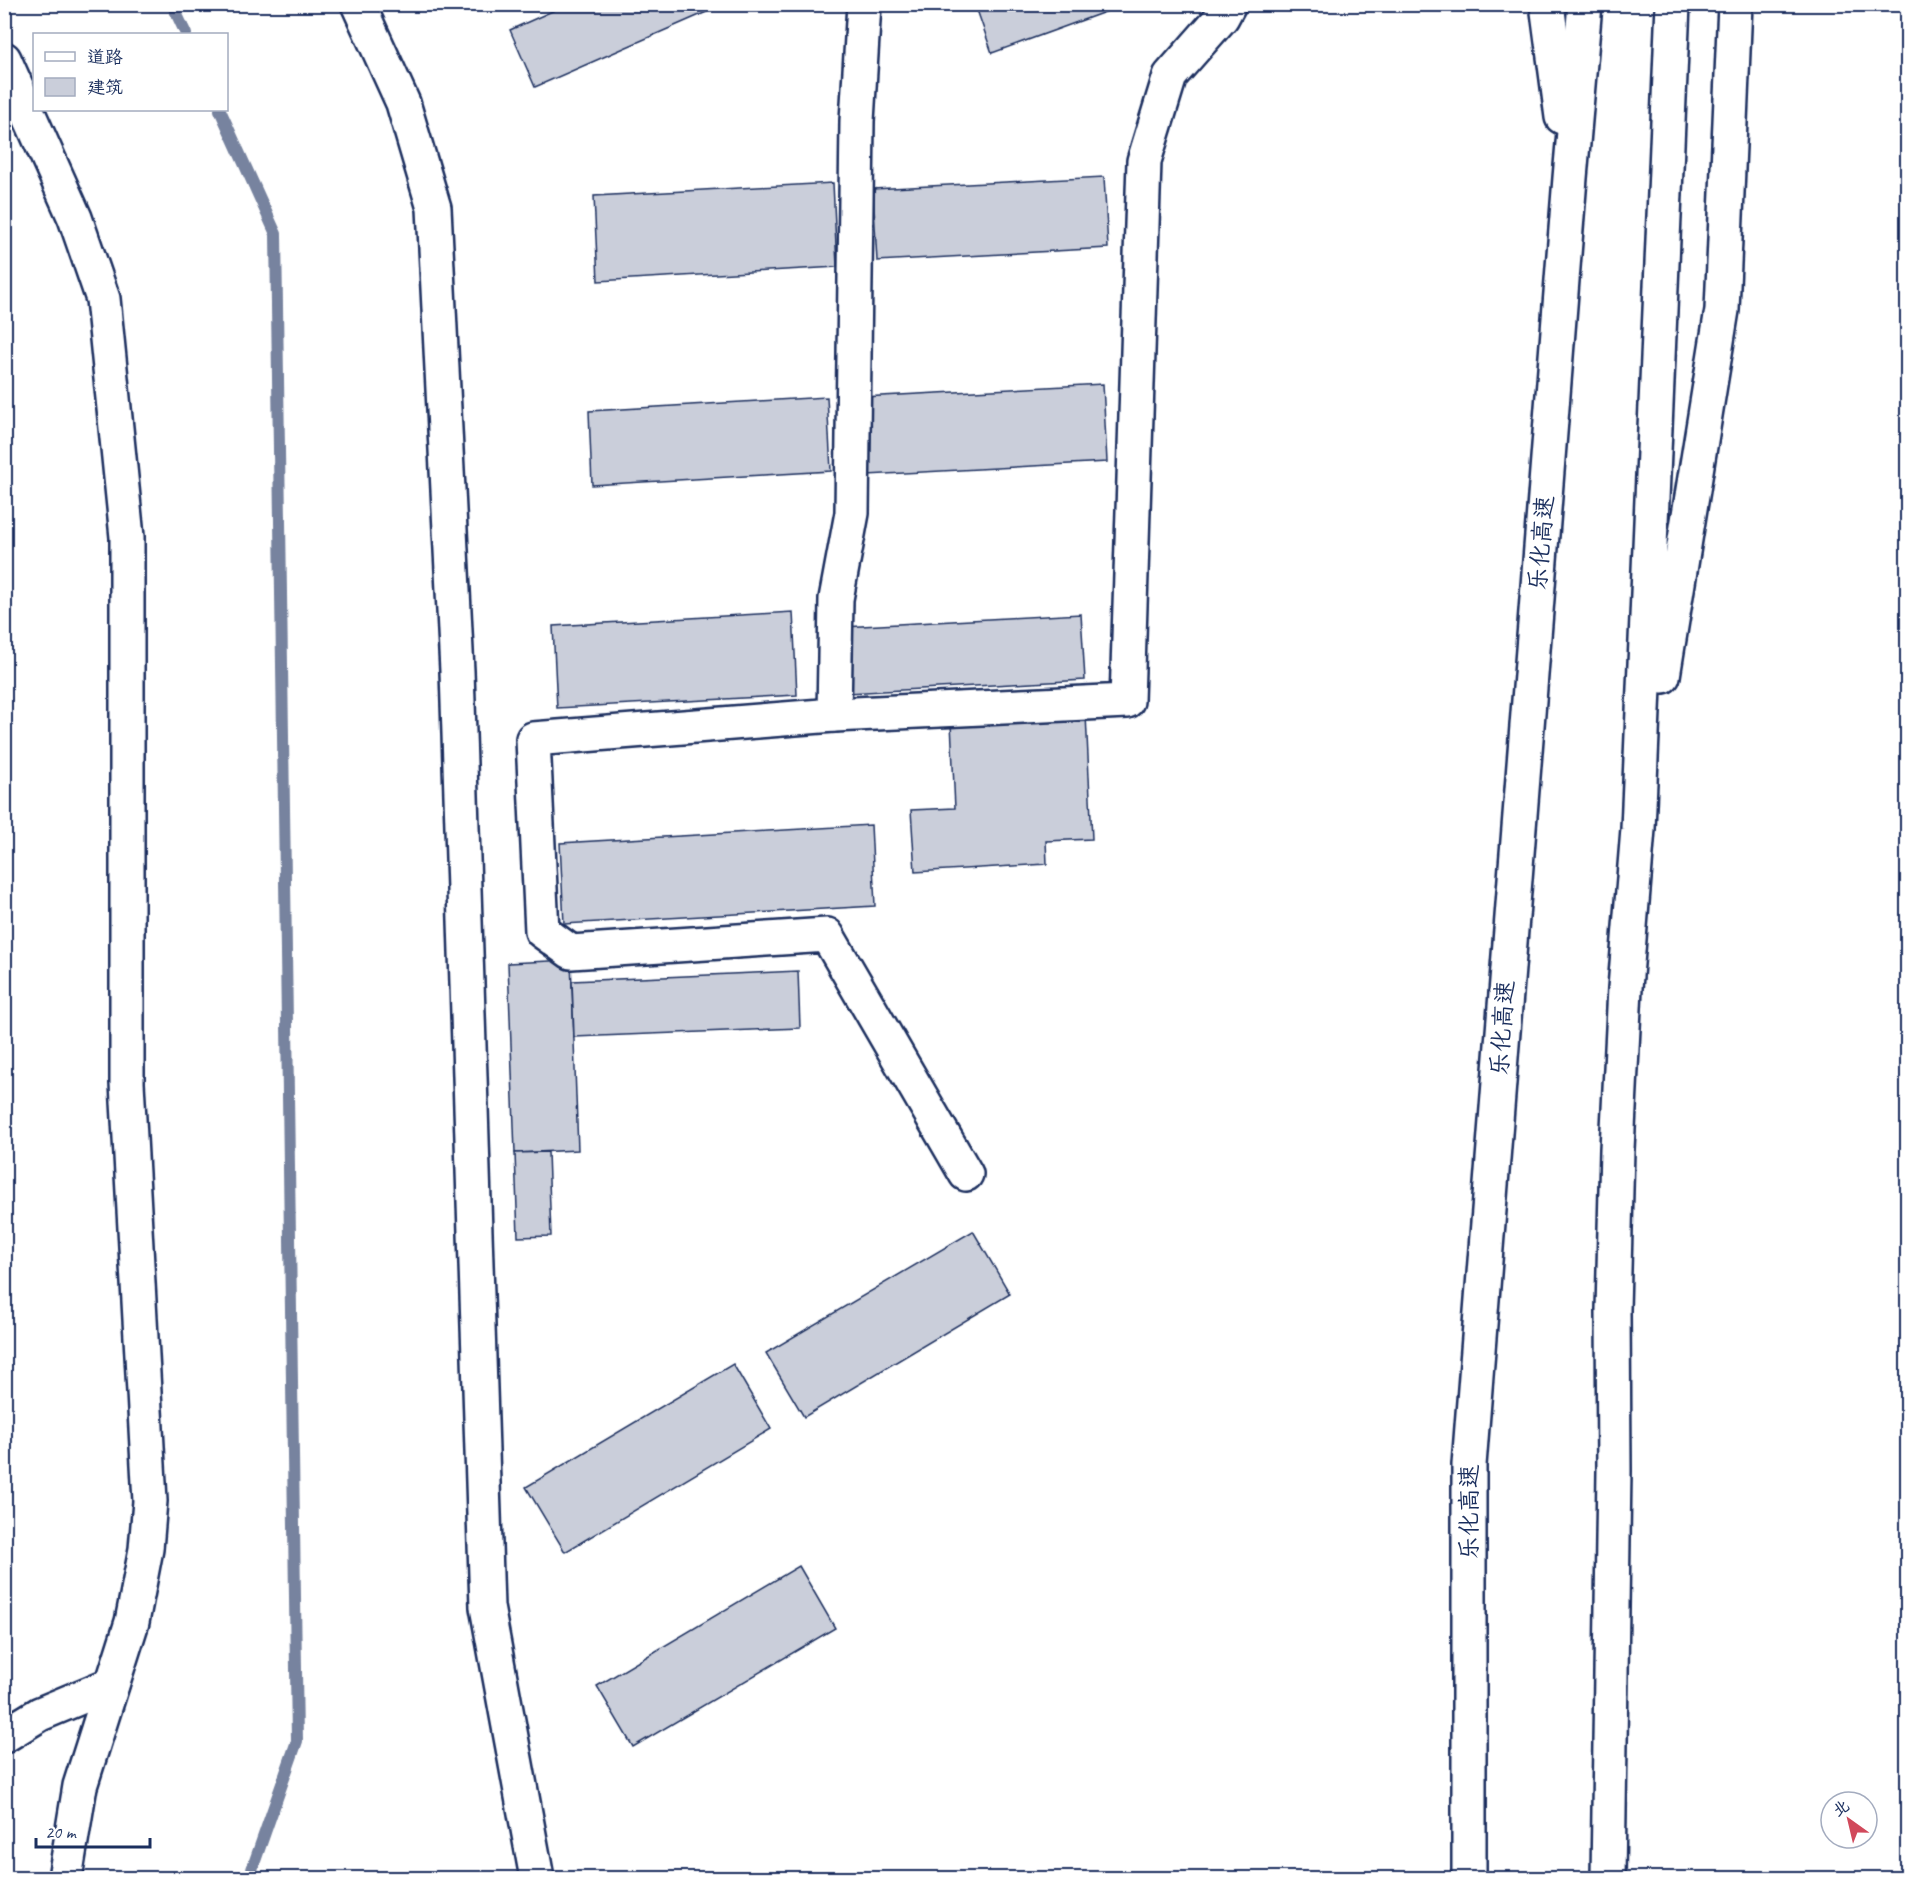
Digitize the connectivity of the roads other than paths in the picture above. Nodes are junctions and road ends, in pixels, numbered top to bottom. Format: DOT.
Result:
graph roads {
  1 [pos="358,4"];
  2 [pos="864,4"];
  3 [pos="1229,4"];
  4 [pos="1547,4"];
  5 [pos="1585,4"];
  6 [pos="1673,4"];
  7 [pos="1735,4"];
  8 [pos="4,59"];
  9 [pos="1570,178"];
  10 [pos="834,715"];
  11 [pos="1638,829"];
  12 [pos="966,1174"];
  13 [pos="112,1684"];
  14 [pos="4,1736"];
  15 [pos="1608,1877"];
  16 [pos="65,1878"];
  17 [pos="537,1878"];
  18 [pos="1469,1878"];
  1 -- 17 [label="main road"];
  2 -- 10 [label="main road"];
  3 -- 10 [label="main road"];
  4 -- 9 [label="main road"];
  5 -- 9 [label="main road"];
  6 -- 11 [label="main road"];
  7 -- 11 [label="main road"];
  8 -- 13 [label="main road"];
  9 -- 18 [label="main road, 乐化高速"];
  10 -- 12 [label="main road"];
  11 -- 15 [label="main road"];
  13 -- 14 [label="main road"];
  13 -- 16 [label="main road"];
}
